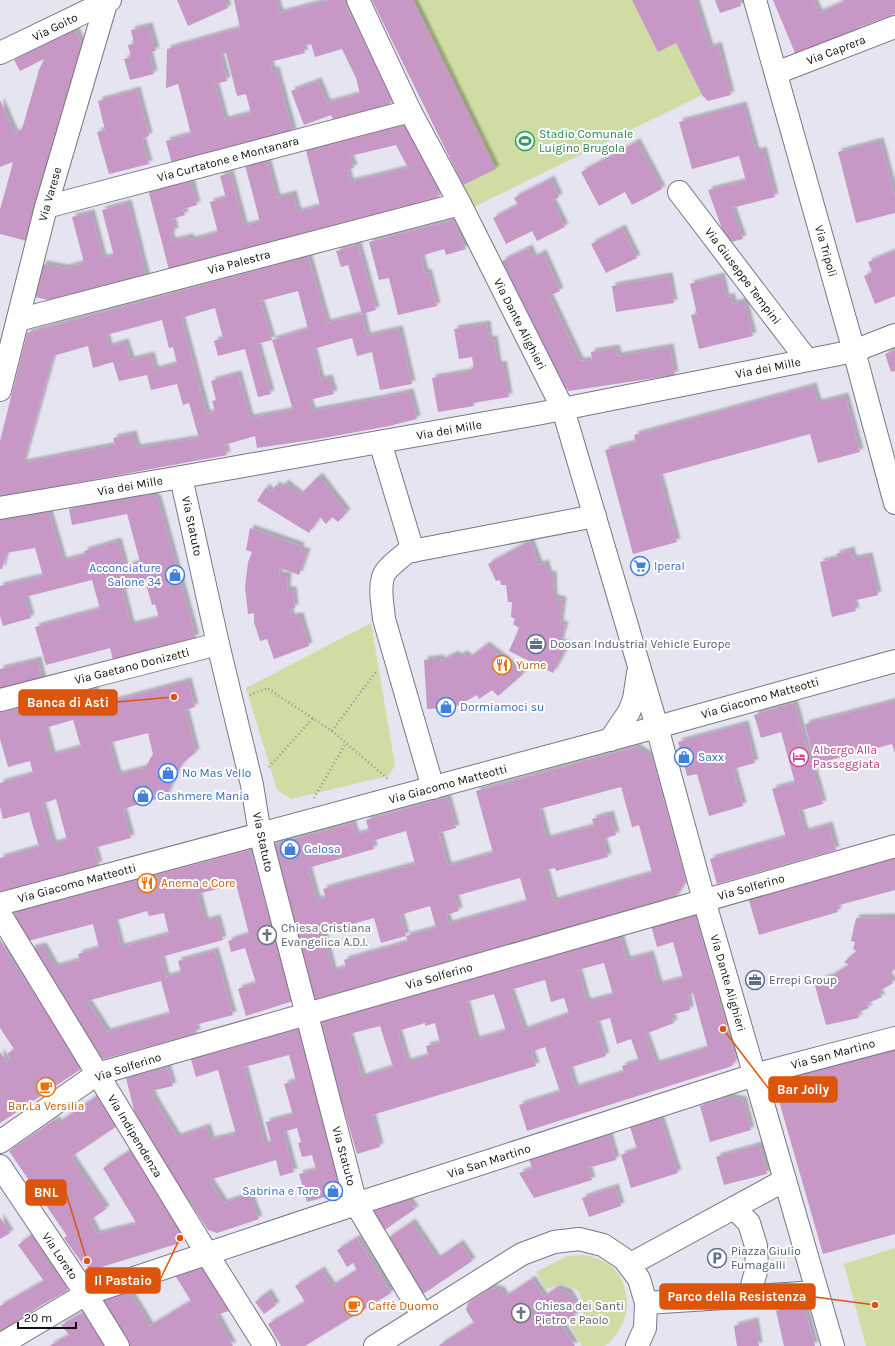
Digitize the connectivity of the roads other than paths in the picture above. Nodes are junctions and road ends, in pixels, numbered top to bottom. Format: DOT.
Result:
graph roads {
  1 [pos="358,0"];
  2 [pos="755,0"];
  3 [pos="108,1"];
  4 [pos="895,27"];
  5 [pos="0,53"];
  6 [pos="776,73"];
  7 [pos="410,110"];
  8 [pos="680,192"];
  9 [pos="460,204"];
  10 [pos="46,207"];
  11 [pos="18,320"];
  12 [pos="895,335"];
  13 [pos="854,351"];
  14 [pos="807,360"];
  15 [pos="0,390"];
  16 [pos="563,409"];
  17 [pos="380,442"];
  18 [pos="182,477"];
  19 [pos="895,503"];
  20 [pos="0,508"];
  21 [pos="595,516"];
  22 [pos="413,551"];
  23 [pos="218,644"];
  24 [pos="895,661"];
  25 [pos="639,666"];
  26 [pos="0,700"];
  27 [pos="657,727"];
  28 [pos="610,740"];
  29 [pos="432,788"];
  30 [pos="260,834"];
  31 [pos="895,846"];
  32 [pos="704,900"];
  33 [pos="0,904"];
  34 [pos="0,914"];
  35 [pos="307,1014"];
  36 [pos="895,1038"];
  37 [pos="98,1074"];
  38 [pos="754,1075"];
  39 [pos="0,1142"];
  40 [pos="0,1166"];
  41 [pos="785,1180"];
  42 [pos="356,1204"];
  43 [pos="734,1208"];
  44 [pos="208,1254"];
  45 [pos="629,1265"];
  46 [pos="817,1292"];
  47 [pos="86,1294"];
  48 [pos="750,1296"];
  49 [pos="646,1303"];
  50 [pos="423,1316"];
  51 [pos="0,1345"];
  52 [pos="118,1346"];
  53 [pos="265,1346"];
  54 [pos="375,1346"];
  55 [pos="637,1346"];
  56 [pos="833,1346"];
  1 -- 7 [label="street, Via Dante Alighieri"];
  2 -- 6 [label="street, Via Tripoli"];
  3 -- 5 [label="street, Via Goito"];
  3 -- 10 [label="street, Via Varese"];
  4 -- 6 [label="street, Via Caprera"];
  6 -- 13 [label="street, Via Tripoli"];
  7 -- 9 [label="street, Via Dante Alighieri"];
  7 -- 10 [label="street, Via Curtatone e Montanara"];
  8 -- 14 [label="street, Via Giuseppe Tempini"];
  9 -- 11 [label="street, Via Palestra"];
  9 -- 16 [label="street, Via Dante Alighieri"];
  10 -- 11 [label="street, Via Varese"];
  11 -- 15 [label="street, Via Varese"];
  12 -- 13 [label="street, Via dei Mille"];
  13 -- 14 [label="street, Via dei Mille"];
  13 -- 19 [label="street, Via Tripoli"];
  14 -- 16 [label="street, Via dei Mille"];
  16 -- 17 [label="street, Via dei Mille"];
  16 -- 21 [label="street, Via Dante Alighieri"];
  17 -- 18 [label="street, Via dei Mille"];
  17 -- 22 [label="street"];
  18 -- 20 [label="street, Via dei Mille"];
  18 -- 23 [label="street, Via Statuto"];
  21 -- 22 [label="street"];
  21 -- 25 [label="street, Via Dante Alighieri"];
  22 -- 29 [label="street"];
  23 -- 26 [label="street, Via Gaetano Donizetti"];
  23 -- 30 [label="street, Via Statuto"];
  24 -- 27 [label="street, Via Giacomo Matteotti"];
  25 -- 27 [label="street, Via Dante Alighieri"];
  25 -- 28 [label="street, Via Dante Alighieri"];
  27 -- 28 [label="street, Via Giacomo Matteotti"];
  27 -- 32 [label="street, Via Dante Alighieri"];
  28 -- 29 [label="street, Via Giacomo Matteotti"];
  29 -- 30 [label="street, Via Giacomo Matteotti"];
  30 -- 33 [label="street, Via Giacomo Matteotti"];
  30 -- 35 [label="street, Via Statuto"];
  31 -- 32 [label="street, Via Solferino"];
  32 -- 35 [label="street, Via Solferino"];
  32 -- 38 [label="street, Via Dante Alighieri"];
  34 -- 37 [label="street, Via Indipendenza"];
  35 -- 37 [label="street, Via Solferino"];
  35 -- 42 [label="street, Via Statuto"];
  36 -- 38 [label="street, Via San Martino"];
  37 -- 39 [label="street, Via Solferino"];
  37 -- 44 [label="street, Via Indipendenza"];
  38 -- 41 [label="street, Via Dante Alighieri"];
  38 -- 42 [label="street, Via San Martino"];
  40 -- 47 [label="street, Via Loreto"];
  41 -- 43 [label="street"];
  41 -- 46 [label="street, Via Dante Alighieri"];
  42 -- 44 [label="street, Via San Martino"];
  42 -- 50 [label="street, Via Statuto"];
  43 -- 45 [label="street"];
  43 -- 48 [label="street"];
  44 -- 47 [label="street, Via San Martino"];
  44 -- 53 [label="street, Via Indipendenza"];
  45 -- 49 [label="street"];
  45 -- 50 [label="street"];
  46 -- 48 [label="street"];
  46 -- 56 [label="street, Via Dante Alighieri"];
  47 -- 51 [label="street, Via San Martino"];
  47 -- 52 [label="street, Via Loreto"];
  48 -- 49 [label="street"];
  49 -- 55 [label="street"];
  50 -- 54 [label="street"];
}
